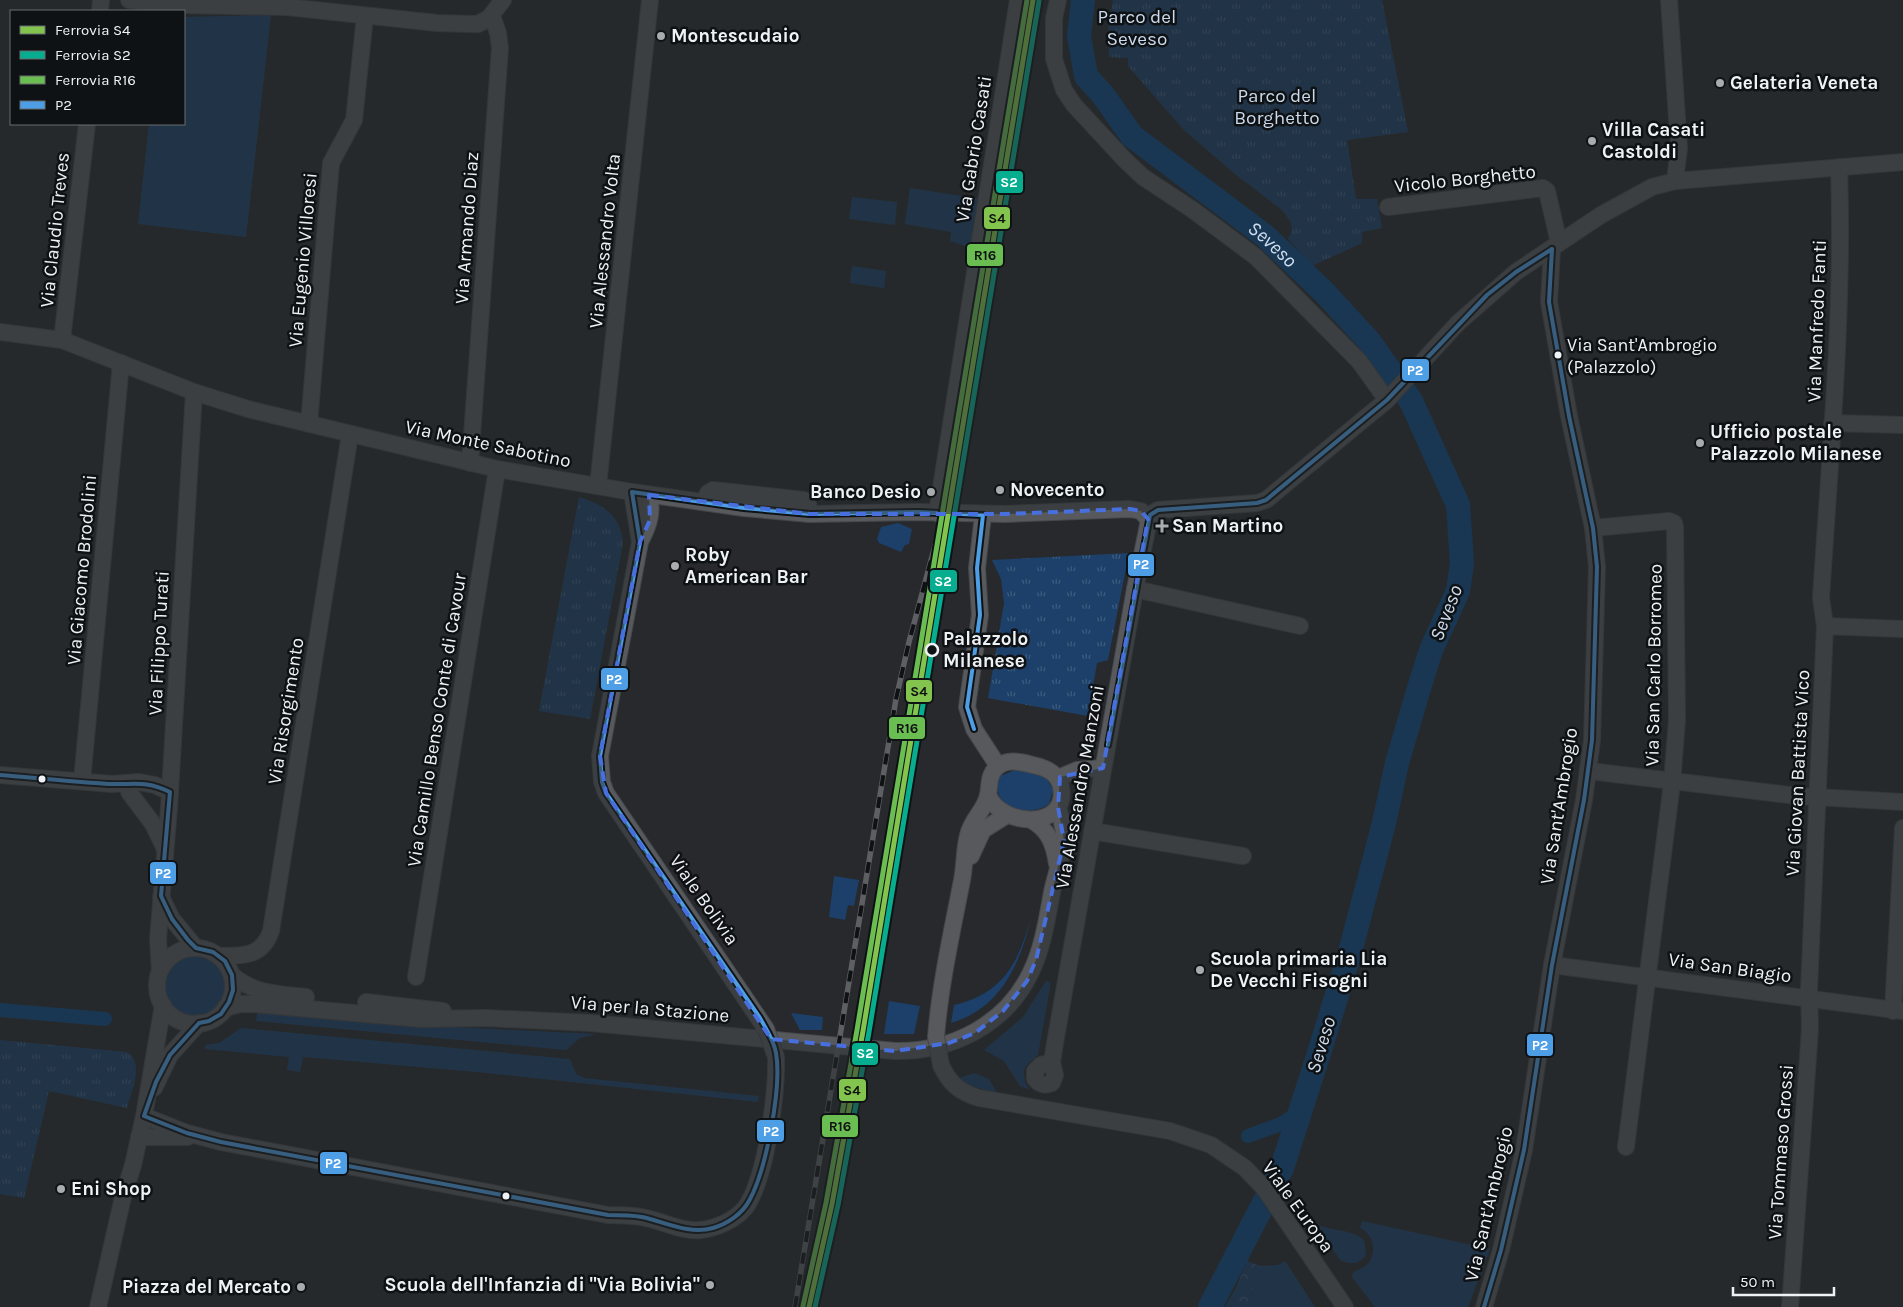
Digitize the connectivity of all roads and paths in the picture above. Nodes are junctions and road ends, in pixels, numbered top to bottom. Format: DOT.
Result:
graph roads {
  1 [pos="129,0"];
  2 [pos="503,0"];
  3 [pos="650,0"];
  4 [pos="1018,0"];
  5 [pos="1058,0"];
  6 [pos="1669,0"];
  7 [pos="365,16"];
  8 [pos="492,16"];
  9 [pos="87,125"];
  10 [pos="1903,162"];
  11 [pos="1839,167"];
  12 [pos="1675,181"];
  13 [pos="1546,191"];
  14 [pos="1388,208"];
  15 [pos="1556,246"];
  16 [pos="0,332"];
  17 [pos="62,340"];
  18 [pos="121,363"];
  19 [pos="194,392"];
  20 [pos="1390,397"];
  21 [pos="1832,423"];
  22 [pos="309,424"];
  23 [pos="1903,425"];
  24 [pos="350,434"];
  25 [pos="470,463"];
  26 [pos="497,469"];
  27 [pos="598,486"];
  28 [pos="632,492"];
  29 [pos="649,495"];
  30 [pos="936,513"];
  31 [pos="983,515"];
  32 [pos="1148,519"];
  33 [pos="1593,528"];
  34 [pos="640,542"];
  35 [pos="1135,589"];
  36 [pos="1300,626"];
  37 [pos="1825,626"];
  38 [pos="1903,629"];
  39 [pos="998,766"];
  40 [pos="1103,768"];
  41 [pos="1589,771"];
  42 [pos="0,775"];
  43 [pos="1058,778"];
  44 [pos="82,781"];
  45 [pos="1672,783"];
  46 [pos="112,784"];
  47 [pos="129,792"];
  48 [pos="988,794"];
  49 [pos="1817,798"];
  50 [pos="169,800"];
  51 [pos="1903,802"];
  52 [pos="1058,807"];
  53 [pos="1007,815"];
  54 [pos="1030,820"];
  55 [pos="1903,828"];
  56 [pos="1092,831"];
  57 [pos="165,848"];
  58 [pos="1243,856"];
  59 [pos="1057,867"];
  60 [pos="964,869"];
  61 [pos="161,896"];
  62 [pos="196,948"];
  63 [pos="218,956"];
  64 [pos="1552,964"];
  65 [pos="160,971"];
  66 [pos="232,976"];
  67 [pos="416,977"];
  68 [pos="1647,977"];
  69 [pos="1810,1000"];
  70 [pos="163,1005"];
  71 [pos="225,1008"];
  72 [pos="1898,1011"];
  73 [pos="485,1018"];
  74 [pos="199,1023"];
  75 [pos="1052,1062"];
  76 [pos="144,1116"];
  77 [pos="139,1137"];
  78 [pos="200,1138"];
  79 [pos="1626,1147"];
  80 [pos="133,1165"];
  81 [pos="98,1307"];
  82 [pos="106,1307"];
  83 [pos="1345,1307"];
  84 [pos="1484,1307"];
  85 [pos="1790,1307"];
  1 -- 7 [label="street"];
  2 -- 8 [label="street"];
  3 -- 27 [label="street, Via Alessandro Volta"];
  4 -- 30 [label="street, Via Gabrio Casati"];
  5 -- 20 [label="street"];
  6 -- 12 [label="street"];
  7 -- 8 [label="street"];
  7 -- 22 [label="street, Via Eugenio Villoresi"];
  8 -- 25 [label="street, Via Armando Diaz"];
  9 -- 17 [label="street, Via Claudio Treves"];
  10 -- 11 [label="street"];
  11 -- 12 [label="street"];
  11 -- 21 [label="street, Via Manfredo Fanti"];
  12 -- 15 [label="street"];
  13 -- 14 [label="street, Vicolo Borghetto"];
  13 -- 15 [label="street, Via Sant'Ambrogio"];
  15 -- 20 [label="street"];
  15 -- 33 [label="street, Via Sant'Ambrogio"];
  16 -- 17 [label="street, Via Monte Sabotino"];
  17 -- 18 [label="street, Via Monte Sabotino"];
  18 -- 19 [label="street, Via Monte Sabotino"];
  18 -- 44 [label="street, Via Giacomo Brodolini"];
  19 -- 22 [label="street, Via Monte Sabotino"];
  19 -- 50 [label="street, Via Filippo Turati"];
  20 -- 32 [label="street"];
  21 -- 23 [label="street"];
  21 -- 37 [label="street, Via Manfredo Fanti"];
  22 -- 24 [label="street, Via Monte Sabotino"];
  24 -- 25 [label="street, Via Monte Sabotino"];
  24 -- 63 [label="street, Via Risorgimento"];
  25 -- 26 [label="street, Via Monte Sabotino"];
  26 -- 27 [label="street, Via Monte Sabotino"];
  26 -- 67 [label="street, Via Camillo Benso Conte di Cavour"];
  27 -- 28 [label="street, Via Monte Sabotino"];
  28 -- 29 [label="street, Via Monte Sabotino"];
  28 -- 34 [label="street, Viale Bolivia"];
  29 -- 30 [label="street, Via Monte Sabotino"];
  29 -- 34 [label="street, Viale Bolivia"];
  30 -- 31 [label="street"];
  31 -- 32 [label="street"];
  31 -- 39 [label="street"];
  32 -- 35 [label="street, Via Alessandro Manzoni"];
  33 -- 41 [label="street, Via Sant'Ambrogio"];
  33 -- 45 [label="street, Via San Carlo Borromeo"];
  34 -- 78 [label="street, Viale Bolivia, bridge"];
  35 -- 36 [label="street"];
  35 -- 40 [label="street, Via Alessandro Manzoni"];
  37 -- 38 [label="street"];
  37 -- 49 [label="street, Via Giovan Battista Vico"];
  39 -- 43 [label="street"];
  39 -- 48 [label="street"];
  40 -- 43 [label="street"];
  40 -- 56 [label="street, Via Alessandro Manzoni"];
  41 -- 45 [label="street"];
  41 -- 64 [label="street, Via Sant'Ambrogio"];
  42 -- 44 [label="street"];
  43 -- 52 [label="street"];
  44 -- 46 [label="street"];
  45 -- 49 [label="street"];
  45 -- 68 [label="street, Via San Carlo Borromeo"];
  46 -- 47 [label="street"];
  46 -- 50 [label="street"];
  47 -- 50 [label="street"];
  47 -- 57 [label="street"];
  48 -- 53 [label="street"];
  48 -- 60 [label="street"];
  49 -- 51 [label="street"];
  49 -- 69 [label="street, Via Giovan Battista Vico"];
  50 -- 57 [label="street, Via Filippo Turati"];
  52 -- 54 [label="street"];
  52 -- 59 [label="street, Via per la Stazione"];
  53 -- 54 [label="street"];
  53 -- 60 [label="street"];
  54 -- 59 [label="street, Via per la Stazione"];
  55 -- 72 [label="street"];
  56 -- 58 [label="street"];
  56 -- 75 [label="street, Via Alessandro Manzoni"];
  57 -- 61 [label="street, Via Filippo Turati"];
  59 -- 73 [label="street, Via per la Stazione"];
  60 -- 83 [label="street, Viale Europa, bridge"];
  61 -- 62 [label="street"];
  61 -- 65 [label="street, Via Filippo Turati"];
  62 -- 63 [label="street"];
  62 -- 65 [label="street"];
  63 -- 66 [label="street"];
  64 -- 68 [label="street, Via San Biagio"];
  64 -- 84 [label="street, Via Sant'Ambrogio"];
  65 -- 70 [label="street"];
  66 -- 71 [label="street"];
  66 -- 73 [label="street, Via per la Stazione"];
  68 -- 69 [label="street, Via San Biagio"];
  68 -- 79 [label="street, Via San Carlo Borromeo"];
  69 -- 72 [label="street, Via San Biagio"];
  69 -- 85 [label="street, Via Tommaso Grossi"];
  70 -- 74 [label="street"];
  70 -- 76 [label="street"];
  71 -- 73 [label="street, Via per la Stazione"];
  71 -- 74 [label="street"];
  74 -- 76 [label="street"];
  76 -- 77 [label="street"];
  76 -- 78 [label="street, Viale Bolivia"];
  77 -- 78 [label="street, Viale Bolivia"];
  77 -- 80 [label="street"];
  80 -- 81 [label="street"];
  80 -- 82 [label="street"];
}
